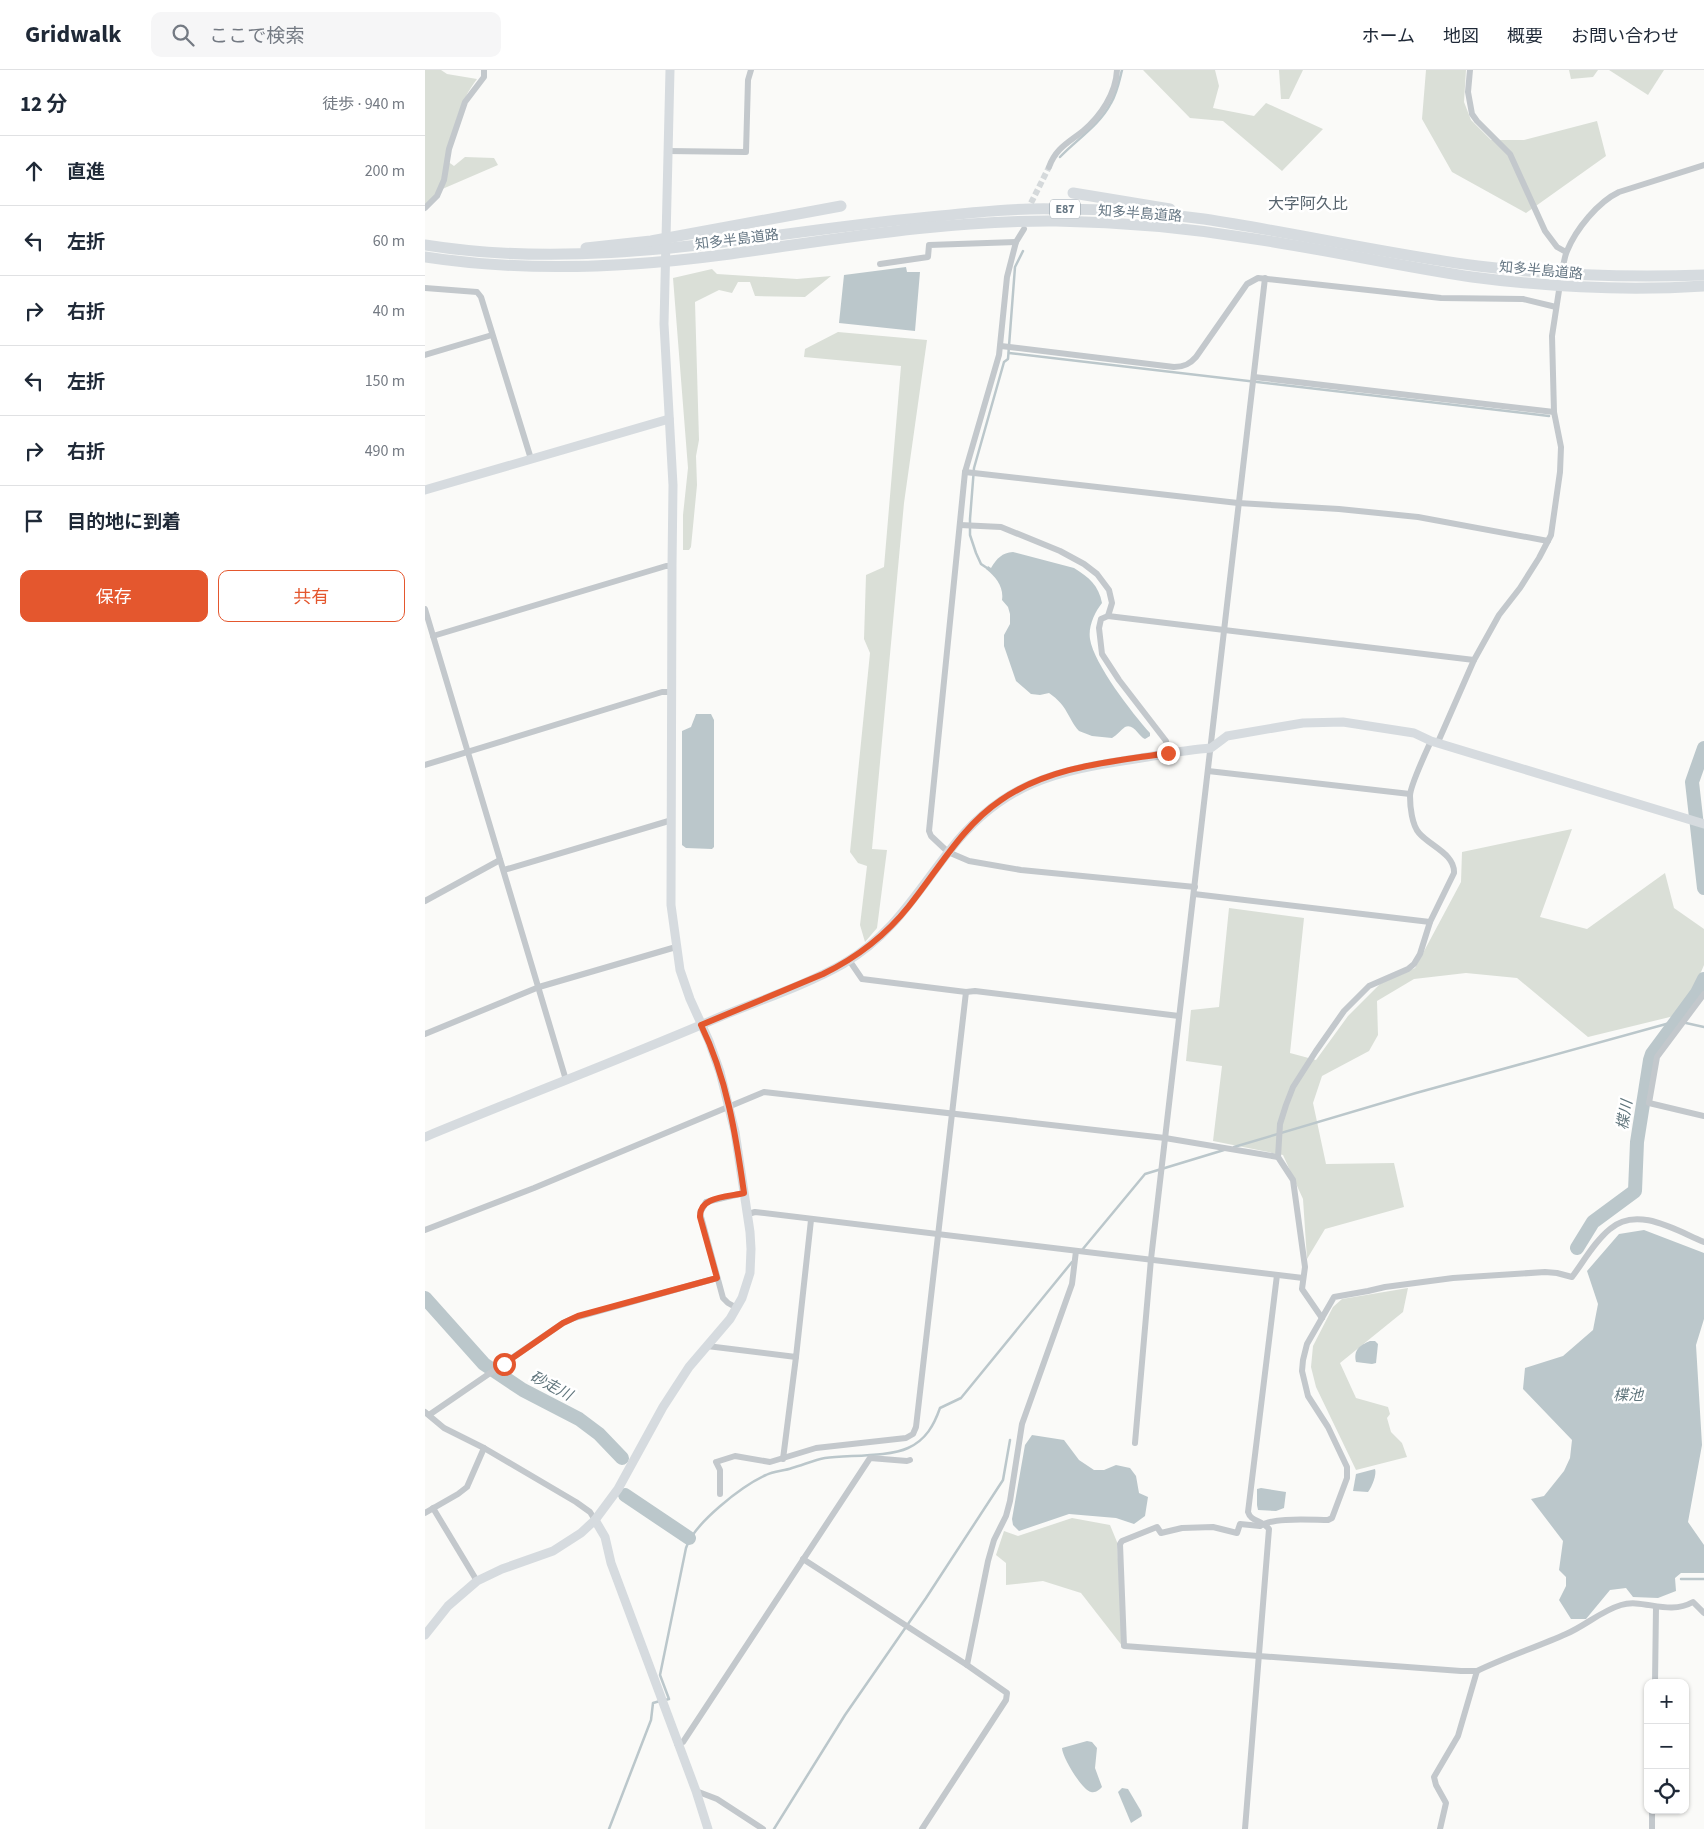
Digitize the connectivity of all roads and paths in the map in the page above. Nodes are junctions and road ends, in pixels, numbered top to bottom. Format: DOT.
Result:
graph roads {
  1 [pos="484,70"];
  2 [pos="669,70"];
  3 [pos="751,70"];
  4 [pos="1117,70"];
  5 [pos="1470,70"];
  6 [pos="667,151"];
  7 [pos="1704,165"];
  8 [pos="1049,167"];
  9 [pos="1073,193"];
  10 [pos="841,206"];
  11 [pos="425,208"];
  12 [pos="1248,226"];
  13 [pos="1024,229"];
  14 [pos="1016,242"];
  15 [pos="425,245"];
  16 [pos="1566,252"];
  17 [pos="523,253"];
  18 [pos="425,257"];
  19 [pos="880,264"];
  20 [pos="1704,275"];
  21 [pos="1265,278"];
  22 [pos="1704,286"];
  23 [pos="425,288"];
  24 [pos="1557,304"];
  25 [pos="492,335"];
  26 [pos="1001,346"];
  27 [pos="425,355"];
  28 [pos="1254,377"];
  29 [pos="1554,412"];
  30 [pos="669,419"];
  31 [pos="531,459"];
  32 [pos="965,472"];
  33 [pos="425,490"];
  34 [pos="1238,503"];
  35 [pos="960,525"];
  36 [pos="1548,541"];
  37 [pos="672,566"];
  38 [pos="425,609"];
  39 [pos="1108,616"];
  40 [pos="427,621"];
  41 [pos="1225,630"];
  42 [pos="433,636"];
  43 [pos="1474,660"];
  44 [pos="672,692"];
  45 [pos="1434,741"];
  46 [pos="1211,748"];
  47 [pos="467,753"];
  48 [pos="1168,753"];
  49 [pos="425,765"];
  50 [pos="1208,772"];
  51 [pos="1410,794"];
  52 [pos="672,820"];
  53 [pos="1703,824"];
  54 [pos="948,852"];
  55 [pos="500,860"];
  56 [pos="503,870"];
  57 [pos="1194,890"];
  58 [pos="425,901"];
  59 [pos="1429,922"];
  60 [pos="676,947"];
  61 [pos="849,960"];
  62 [pos="539,986"];
  63 [pos="966,992"];
  64 [pos="1704,994"];
  65 [pos="1179,1016"];
  66 [pos="701,1025"];
  67 [pos="425,1034"];
  68 [pos="566,1080"];
  69 [pos="729,1106"];
  70 [pos="951,1113"];
  71 [pos="1704,1116"];
  72 [pos="425,1137"];
  73 [pos="1165,1138"];
  74 [pos="1278,1157"];
  75 [pos="744,1193"];
  76 [pos="748,1214"];
  77 [pos="811,1220"];
  78 [pos="425,1230"];
  79 [pos="937,1235"];
  80 [pos="1704,1242"];
  81 [pos="1076,1251"];
  82 [pos="1151,1259"];
  83 [pos="1277,1275"];
  84 [pos="717,1278"];
  85 [pos="1303,1278"];
  86 [pos="737,1308"];
  87 [pos="1322,1318"];
  88 [pos="707,1346"];
  89 [pos="796,1357"];
  90 [pos="427,1414"];
  91 [pos="1135,1443"];
  92 [pos="484,1448"];
  93 [pos="783,1459"];
  94 [pos="910,1460"];
  95 [pos="719,1494"];
  96 [pos="433,1508"];
  97 [pos="425,1513"];
  98 [pos="595,1520"];
  99 [pos="1264,1523"];
  100 [pos="803,1559"];
  101 [pos="477,1581"];
  102 [pos="1656,1607"];
  103 [pos="1704,1613"];
  104 [pos="425,1636"];
  105 [pos="1259,1656"];
  106 [pos="967,1665"];
  107 [pos="1477,1671"];
  108 [pos="1655,1679"];
  109 [pos="677,1744"];
  110 [pos="696,1791"];
  111 [pos="1652,1814"];
  112 [pos="708,1829"];
  113 [pos="763,1829"];
  114 [pos="922,1829"];
  115 [pos="1245,1829"];
  116 [pos="1440,1829"];
  117 [pos="1652,1829"];
  1 -- 11 [label="street"];
  2 -- 6 [label="street"];
  3 -- 6 [label="street"];
  4 -- 8 [label="street"];
  5 -- 16 [label="street"];
  6 -- 30 [label="street"];
  7 -- 16 [label="street"];
  9 -- 12 [label="highway"];
  10 -- 17 [label="highway"];
  12 -- 17 [label="highway, 知多半島道路 / E87"];
  12 -- 20 [label="highway, 知多半島道路 / E87"];
  13 -- 14 [label="street"];
  14 -- 19 [label="street"];
  14 -- 26 [label="street"];
  15 -- 17 [label="highway, 知多半島道路 / E87"];
  16 -- 24 [label="street"];
  18 -- 22 [label="highway, 知多半島道路 / E87"];
  21 -- 24 [label="street"];
  21 -- 26 [label="street"];
  21 -- 28 [label="street"];
  23 -- 25 [label="street"];
  24 -- 29 [label="street"];
  25 -- 27 [label="street"];
  25 -- 31 [label="street"];
  26 -- 32 [label="street"];
  28 -- 29 [label="street"];
  28 -- 34 [label="street"];
  29 -- 36 [label="street"];
  30 -- 31 [label="street"];
  30 -- 37 [label="street"];
  31 -- 33 [label="street"];
  32 -- 34 [label="street"];
  32 -- 35 [label="street"];
  34 -- 36 [label="street"];
  34 -- 41 [label="street"];
  35 -- 39 [label="street"];
  35 -- 54 [label="street"];
  36 -- 43 [label="street"];
  37 -- 42 [label="street"];
  37 -- 44 [label="street"];
  38 -- 40 [label="street"];
  39 -- 41 [label="street"];
  39 -- 48 [label="street"];
  40 -- 42 [label="street"];
  41 -- 43 [label="street"];
  41 -- 46 [label="street"];
  42 -- 47 [label="street"];
  43 -- 45 [label="street"];
  44 -- 47 [label="street"];
  44 -- 52 [label="street"];
  45 -- 46 [label="street"];
  45 -- 51 [label="street"];
  45 -- 53 [label="street"];
  46 -- 48 [label="street"];
  46 -- 50 [label="street"];
  47 -- 49 [label="street"];
  47 -- 55 [label="street"];
  48 -- 54 [label="street"];
  50 -- 51 [label="street"];
  50 -- 57 [label="street"];
  51 -- 59 [label="street"];
  52 -- 56 [label="street"];
  52 -- 60 [label="street"];
  54 -- 57 [label="street"];
  54 -- 61 [label="street"];
  55 -- 56 [label="street"];
  55 -- 58 [label="street"];
  56 -- 62 [label="street"];
  57 -- 59 [label="street"];
  57 -- 65 [label="street"];
  59 -- 74 [label="street"];
  60 -- 62 [label="street"];
  60 -- 66 [label="street"];
  61 -- 63 [label="street"];
  61 -- 66 [label="street"];
  62 -- 67 [label="street"];
  62 -- 68 [label="street"];
  63 -- 65 [label="street"];
  63 -- 70 [label="street"];
  64 -- 71 [label="street"];
  65 -- 73 [label="street"];
  66 -- 68 [label="street"];
  66 -- 69 [label="street"];
  68 -- 72 [label="street"];
  69 -- 70 [label="street"];
  69 -- 75 [label="street"];
  69 -- 78 [label="street"];
  70 -- 73 [label="street"];
  70 -- 79 [label="street"];
  73 -- 74 [label="street"];
  73 -- 82 [label="street"];
  74 -- 85 [label="street"];
  75 -- 76 [label="street"];
  75 -- 84 [label="street"];
  76 -- 77 [label="street"];
  76 -- 86 [label="street"];
  77 -- 79 [label="street"];
  77 -- 89 [label="street"];
  79 -- 81 [label="street"];
  79 -- 93 [label="street"];
  80 -- 87 [label="street"];
  81 -- 82 [label="street"];
  81 -- 106 [label="street"];
  82 -- 83 [label="street"];
  82 -- 91 [label="street"];
  83 -- 85 [label="street"];
  83 -- 99 [label="street"];
  84 -- 86 [label="street"];
  84 -- 90 [label="street"];
  85 -- 87 [label="street"];
  86 -- 88 [label="street"];
  87 -- 99 [label="street"];
  88 -- 89 [label="street"];
  88 -- 98 [label="street"];
  89 -- 93 [label="street"];
  90 -- 92 [label="street"];
  92 -- 96 [label="street"];
  92 -- 98 [label="street"];
  93 -- 95 [label="street"];
  94 -- 100 [label="street"];
  96 -- 97 [label="street"];
  96 -- 101 [label="street"];
  98 -- 101 [label="street"];
  98 -- 109 [label="street"];
  99 -- 105 [label="street"];
  99 -- 105 [label="street"];
  100 -- 106 [label="street"];
  100 -- 109 [label="street"];
  101 -- 104 [label="street"];
  102 -- 103 [label="street"];
  102 -- 107 [label="street"];
  102 -- 108 [label="street"];
  105 -- 107 [label="street"];
  105 -- 115 [label="street"];
  106 -- 114 [label="street"];
  107 -- 116 [label="street"];
  109 -- 110 [label="street"];
  110 -- 112 [label="street"];
  110 -- 113 [label="street"];
  111 -- 117 [label="street"];
}
